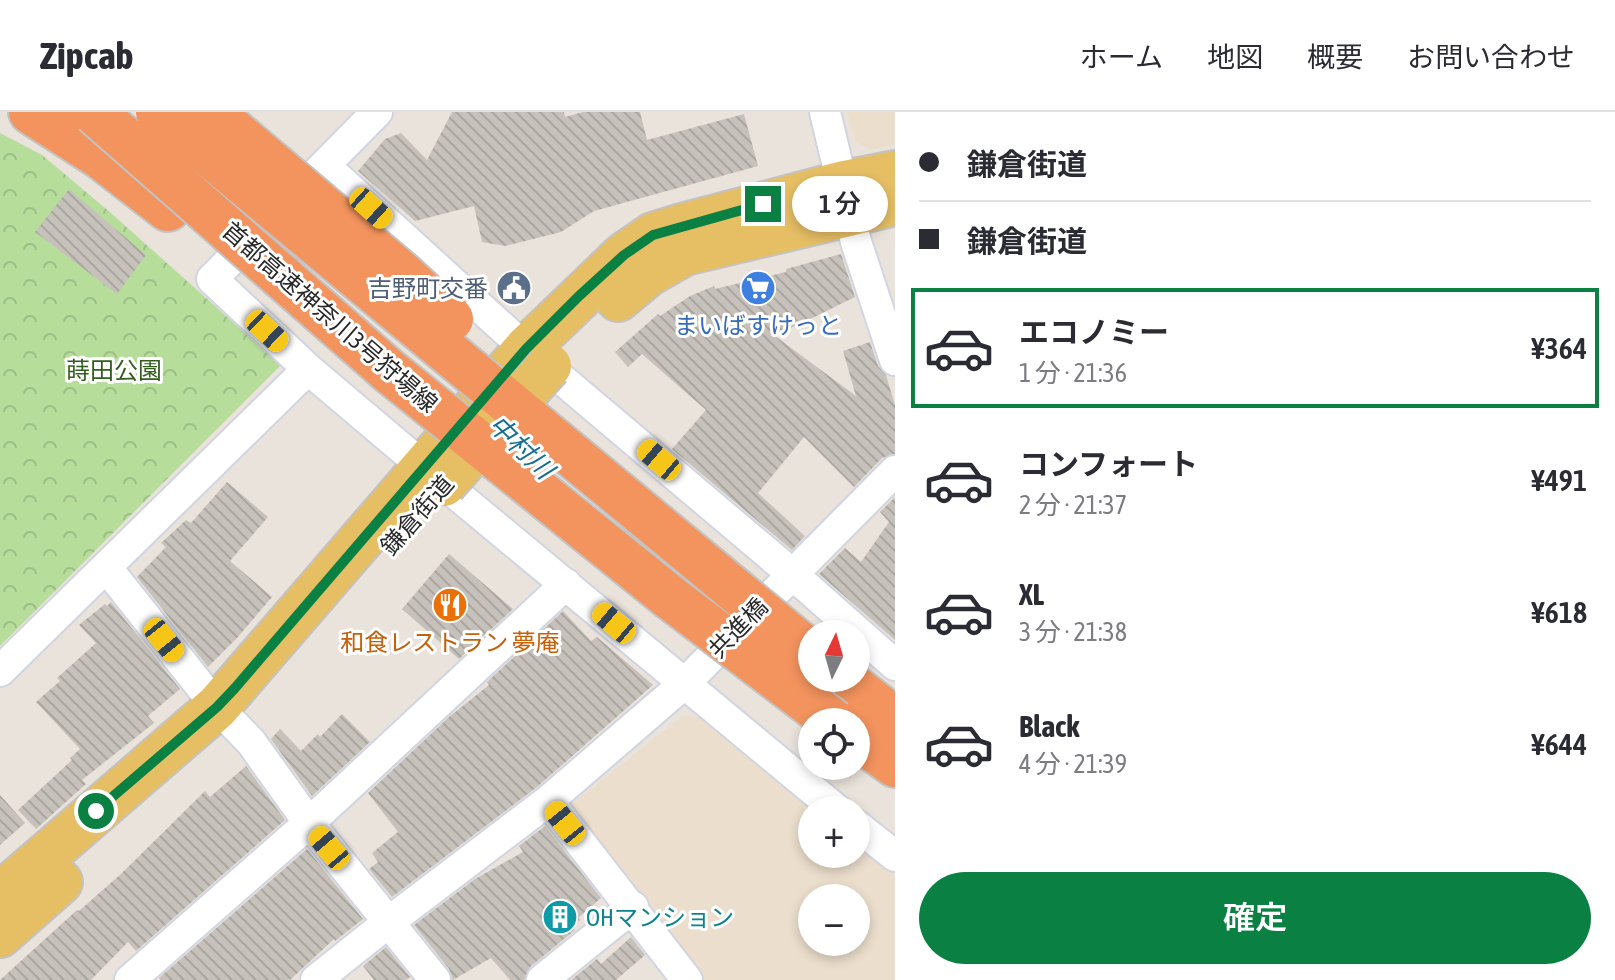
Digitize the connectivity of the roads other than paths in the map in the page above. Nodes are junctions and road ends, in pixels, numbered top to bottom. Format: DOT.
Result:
graph roads {
  1 [pos="31,112"];
  2 [pos="94,112"];
  3 [pos="158,112"];
  4 [pos="211,112"];
  5 [pos="235,112"];
  6 [pos="377,112"];
  7 [pos="825,112"];
  8 [pos="325,166"];
  9 [pos="895,173"];
  10 [pos="846,199"];
  11 [pos="895,203"];
  12 [pos="438,307"];
  13 [pos="537,357"];
  14 [pos="895,360"];
  15 [pos="308,369"];
  16 [pos="895,471"];
  17 [pos="434,475"];
  18 [pos="106,567"];
  19 [pos="791,573"];
  20 [pos="566,584"];
  21 [pos="672,599"];
  22 [pos="798,640"];
  23 [pos="798,641"];
  24 [pos="895,665"];
  25 [pos="0,671"];
  26 [pos="685,683"];
  27 [pos="860,692"];
  28 [pos="816,708"];
  29 [pos="226,717"];
  30 [pos="895,719"];
  31 [pos="870,747"];
  32 [pos="895,765"];
  33 [pos="820,796"];
  34 [pos="548,801"];
  35 [pos="309,823"];
  36 [pos="870,836"];
  37 [pos="895,856"];
  38 [pos="0,895"];
  39 [pos="633,907"];
  40 [pos="390,921"];
  41 [pos="0,935"];
  42 [pos="130,980"];
  43 [pos="316,980"];
  44 [pos="435,980"];
  45 [pos="542,980"];
  46 [pos="687,980"];
  1 -- 21 [label="highway, bridge"];
  2 -- 21 [label="highway, 首都高速神奈川3号狩場線, bridge"];
  3 -- 23 [label="highway, 首都高速神奈川3号狩場線, bridge"];
  4 -- 12 [label="highway, bridge"];
  5 -- 12 [label="highway, bridge"];
  6 -- 8 [label="street"];
  7 -- 10 [label="street"];
  8 -- 13 [label="street"];
  8 -- 15 [label="street"];
  9 -- 10 [label="main road, 鎌倉街道"];
  10 -- 11 [label="main road, 鎌倉街道"];
  10 -- 13 [label="main road, 鎌倉街道"];
  10 -- 14 [label="street"];
  12 -- 22 [label="highway, bridge"];
  13 -- 17 [label="main road, 鎌倉街道, bridge"];
  13 -- 19 [label="street"];
  15 -- 17 [label="street"];
  15 -- 18 [label="street"];
  16 -- 19 [label="street, 共進橋"];
  17 -- 20 [label="street"];
  17 -- 29 [label="main road, 鎌倉街道"];
  18 -- 25 [label="street"];
  18 -- 29 [label="street"];
  19 -- 24 [label="street"];
  19 -- 26 [label="street, 共進橋"];
  20 -- 26 [label="street"];
  20 -- 35 [label="street"];
  21 -- 28 [label="highway, 首都高速神奈川3号狩場線, bridge"];
  26 -- 33 [label="street"];
  26 -- 34 [label="street, 共進橋"];
  27 -- 30 [label="highway"];
  29 -- 35 [label="street"];
  29 -- 38 [label="main road, 鎌倉街道"];
  29 -- 41 [label="main road, 鎌倉街道"];
  31 -- 32 [label="highway"];
  34 -- 39 [label="street"];
  34 -- 40 [label="street, 共進橋"];
  35 -- 40 [label="street"];
  35 -- 42 [label="street"];
  36 -- 37 [label="street"];
  39 -- 45 [label="street"];
  39 -- 46 [label="street"];
  40 -- 43 [label="street, 共進橋"];
  40 -- 44 [label="street"];
}
